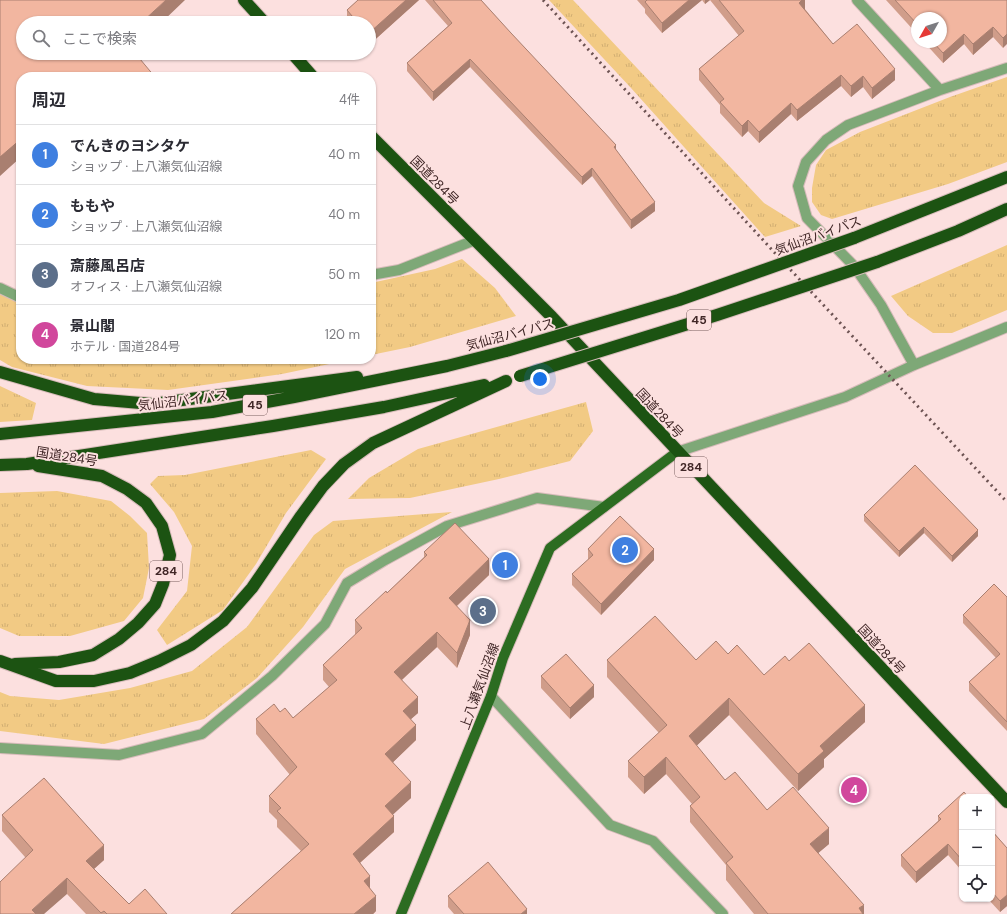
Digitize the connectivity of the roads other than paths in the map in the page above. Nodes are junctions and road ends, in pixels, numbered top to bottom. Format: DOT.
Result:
graph roads {
  1 [pos="244,0"];
  2 [pos="857,0"];
  3 [pos="259,16"];
  4 [pos="298,60"];
  5 [pos="1007,68"];
  6 [pos="309,72"];
  7 [pos="940,90"];
  8 [pos="376,141"];
  9 [pos="1007,177"];
  10 [pos="1007,209"];
  11 [pos="475,240"];
  12 [pos="376,274"];
  13 [pos="0,288"];
  14 [pos="16,296"];
  15 [pos="1007,327"];
  16 [pos="914,365"];
  17 [pos="447,366"];
  18 [pos="0,372"];
  19 [pos="506,381"];
  20 [pos="0,434"];
  21 [pos="677,452"];
  22 [pos="27,464"];
  23 [pos="0,465"];
  24 [pos="604,507"];
  25 [pos="4,663"];
  26 [pos="491,696"];
  27 [pos="0,748"];
  28 [pos="1007,802"];
  29 [pos="401,914"];
  30 [pos="723,914"];
  1 -- 3 [label="highway"];
  2 -- 7 [label="street"];
  4 -- 6 [label="highway"];
  5 -- 7 [label="street"];
  7 -- 16 [label="street"];
  8 -- 11 [label="highway, 国道284号 / 284"];
  9 -- 17 [label="highway, 気仙沼バイパス / 45, bridge"];
  10 -- 19 [label="highway, 45, bridge"];
  11 -- 12 [label="street"];
  11 -- 21 [label="highway, 国道284号 / 284"];
  13 -- 14 [label="street"];
  15 -- 16 [label="street"];
  16 -- 21 [label="street"];
  17 -- 18 [label="highway"];
  17 -- 20 [label="highway, 気仙沼バイパス / 45"];
  19 -- 22 [label="highway, 45"];
  19 -- 25 [label="highway"];
  21 -- 24 [label="main road, 上八瀬気仙沼線"];
  21 -- 28 [label="highway, 国道284号 / 284"];
  22 -- 23 [label="highway, 45"];
  22 -- 25 [label="highway, 国道284号 / 284"];
  24 -- 26 [label="main road, 上八瀬気仙沼線"];
  24 -- 27 [label="street"];
  26 -- 29 [label="main road, 上八瀬気仙沼線"];
  26 -- 30 [label="street"];
}
